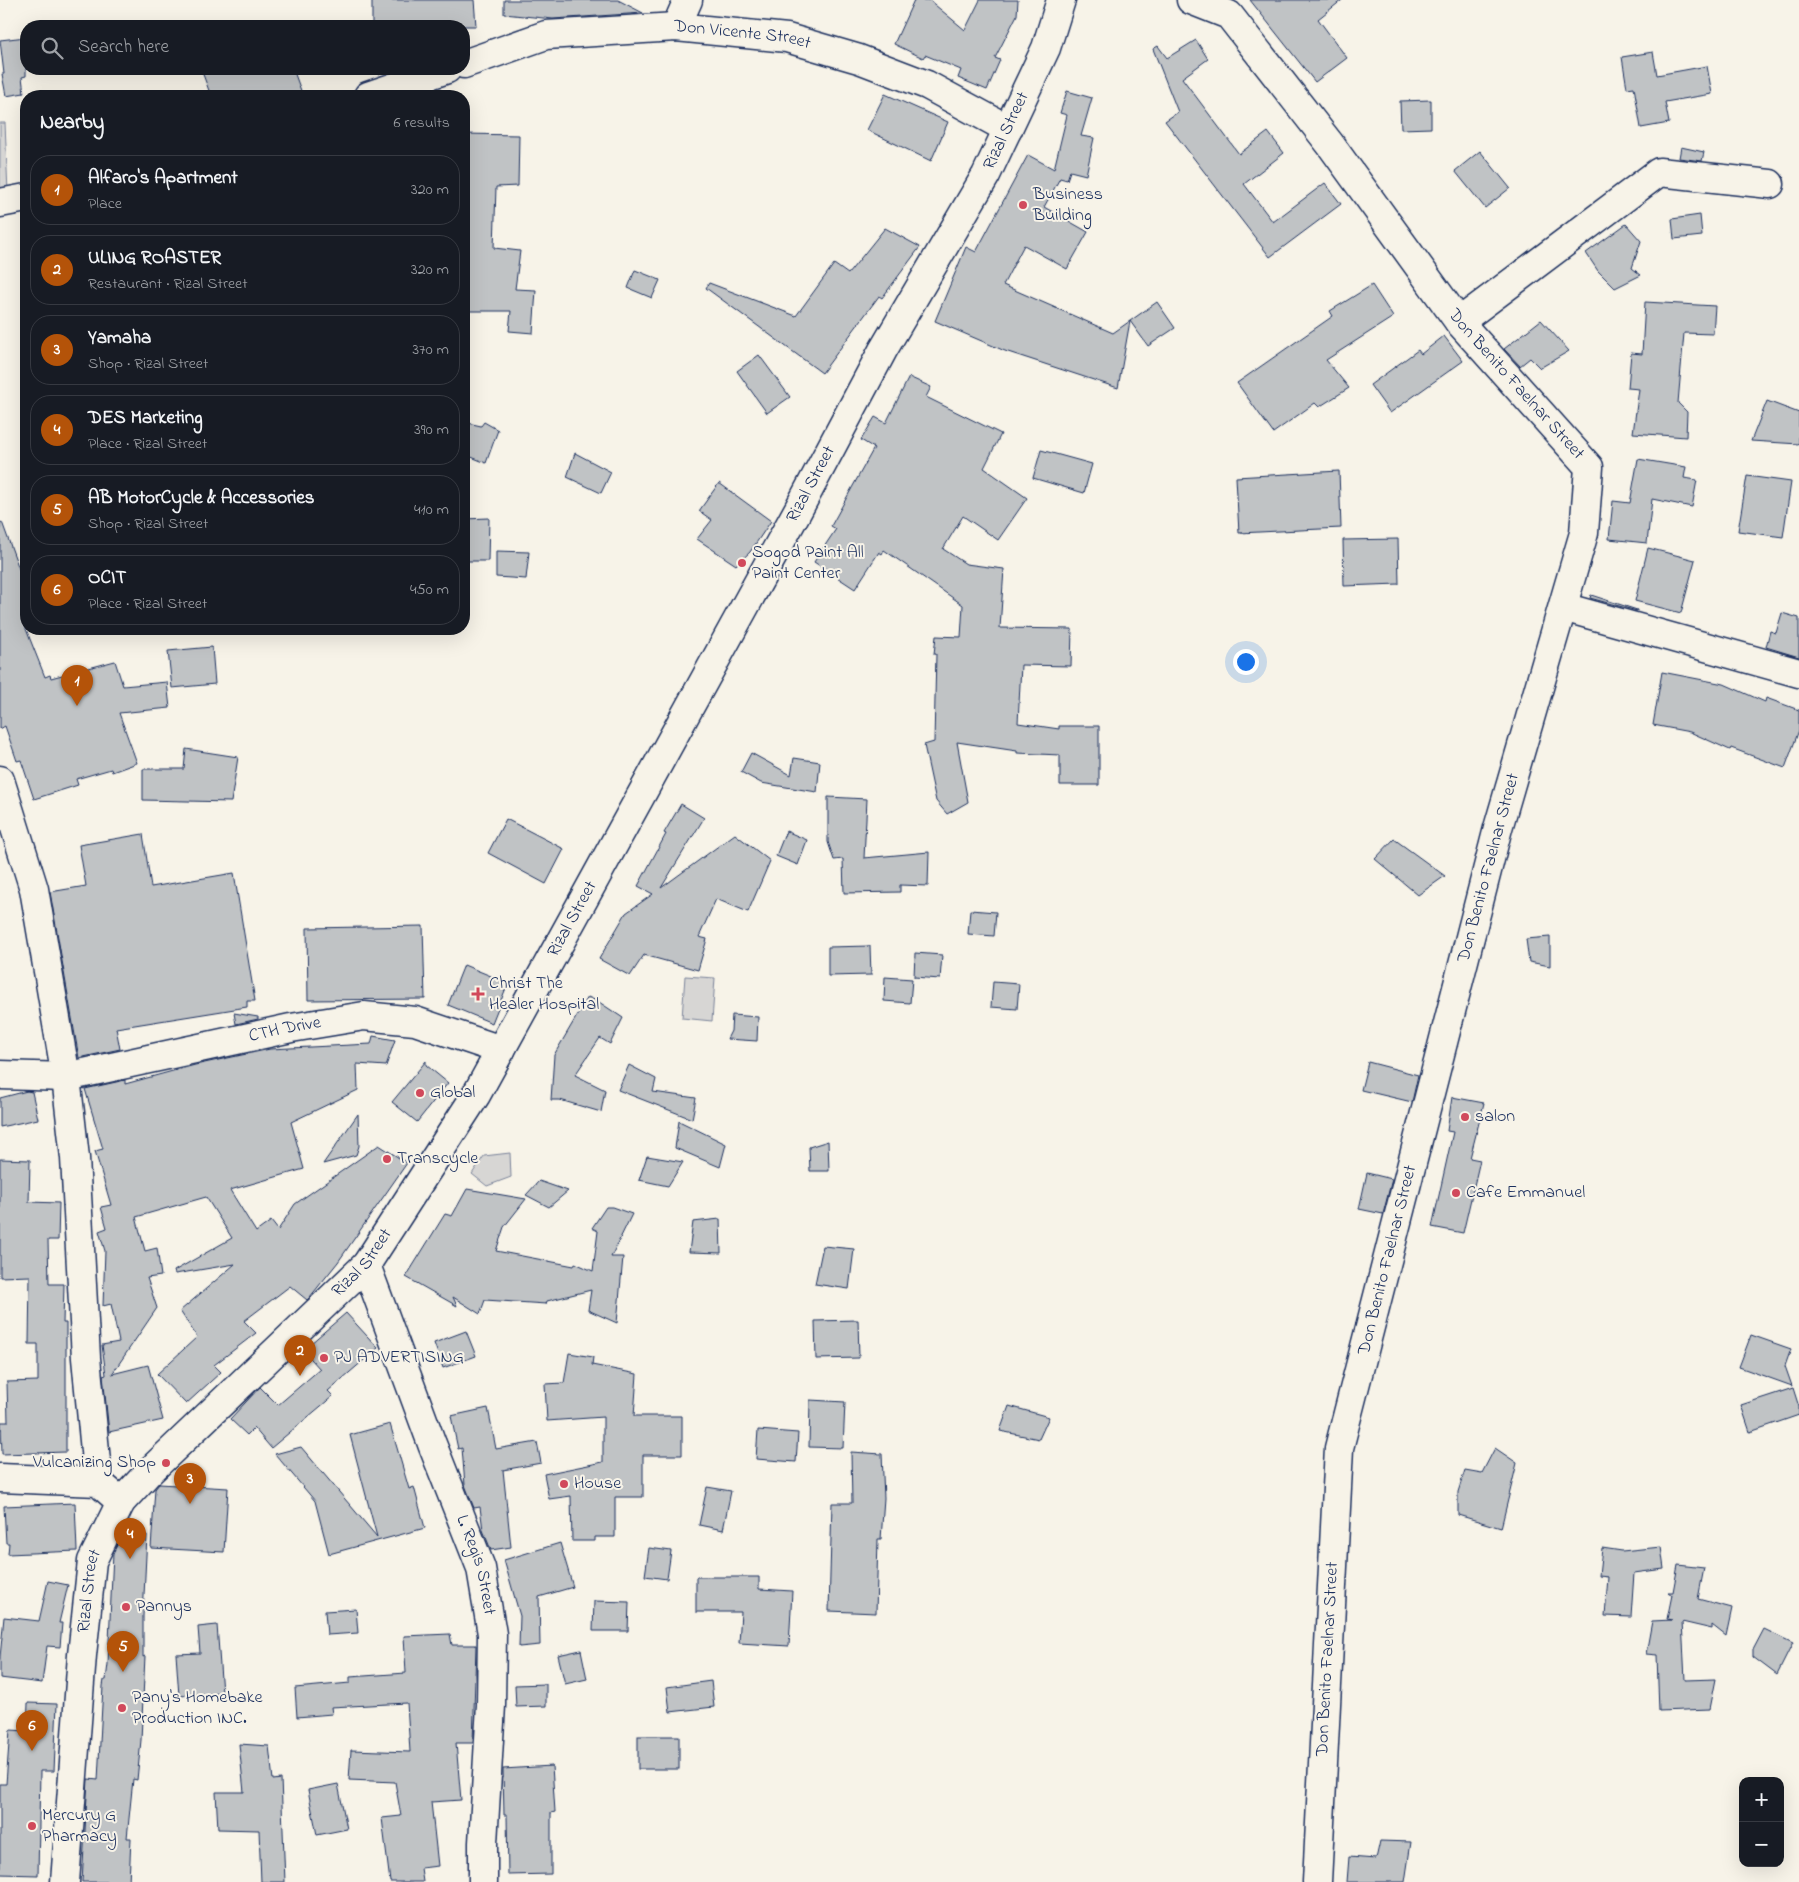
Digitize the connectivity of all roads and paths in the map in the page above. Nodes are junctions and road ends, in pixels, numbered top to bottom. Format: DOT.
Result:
graph roads {
  1 [pos="688,0"];
  2 [pos="1061,0"];
  3 [pos="1191,0"];
  4 [pos="676,27"];
  5 [pos="470,62"];
  6 [pos="429,75"];
  7 [pos="386,90"];
  8 [pos="1008,129"];
  9 [pos="1770,184"];
  10 [pos="20,199"];
  11 [pos="0,203"];
  12 [pos="1459,322"];
  13 [pos="1563,607"];
  14 [pos="1799,673"];
  15 [pos="0,780"];
  16 [pos="501,1050"];
  17 [pos="0,1075"];
  18 [pos="66,1077"];
  19 [pos="366,1265"];
  20 [pos="0,1478"];
  21 [pos="98,1482"];
  22 [pos="121,1502"];
  23 [pos="65,1882"];
  24 [pos="483,1882"];
  25 [pos="1316,1882"];
  1 -- 4 [label="street"];
  2 -- 8 [label="street, Rizal Street"];
  3 -- 12 [label="street, Don Benito Faelnar Street"];
  4 -- 5 [label="street, Don Vicente Street"];
  4 -- 8 [label="street, Don Vicente Street"];
  6 -- 7 [label="street"];
  8 -- 16 [label="street, Rizal Street"];
  9 -- 12 [label="street"];
  10 -- 11 [label="street"];
  12 -- 13 [label="street, Don Benito Faelnar Street"];
  13 -- 14 [label="street"];
  13 -- 25 [label="street, Don Benito Faelnar Street"];
  15 -- 18 [label="street"];
  16 -- 18 [label="street, CTH Drive"];
  16 -- 19 [label="street, Rizal Street"];
  17 -- 18 [label="street, CTH Drive"];
  18 -- 21 [label="street"];
  19 -- 22 [label="street, Rizal Street"];
  19 -- 24 [label="street, L. Regis Street"];
  20 -- 21 [label="street"];
  21 -- 22 [label="street"];
  22 -- 23 [label="street, Rizal Street"];
}
